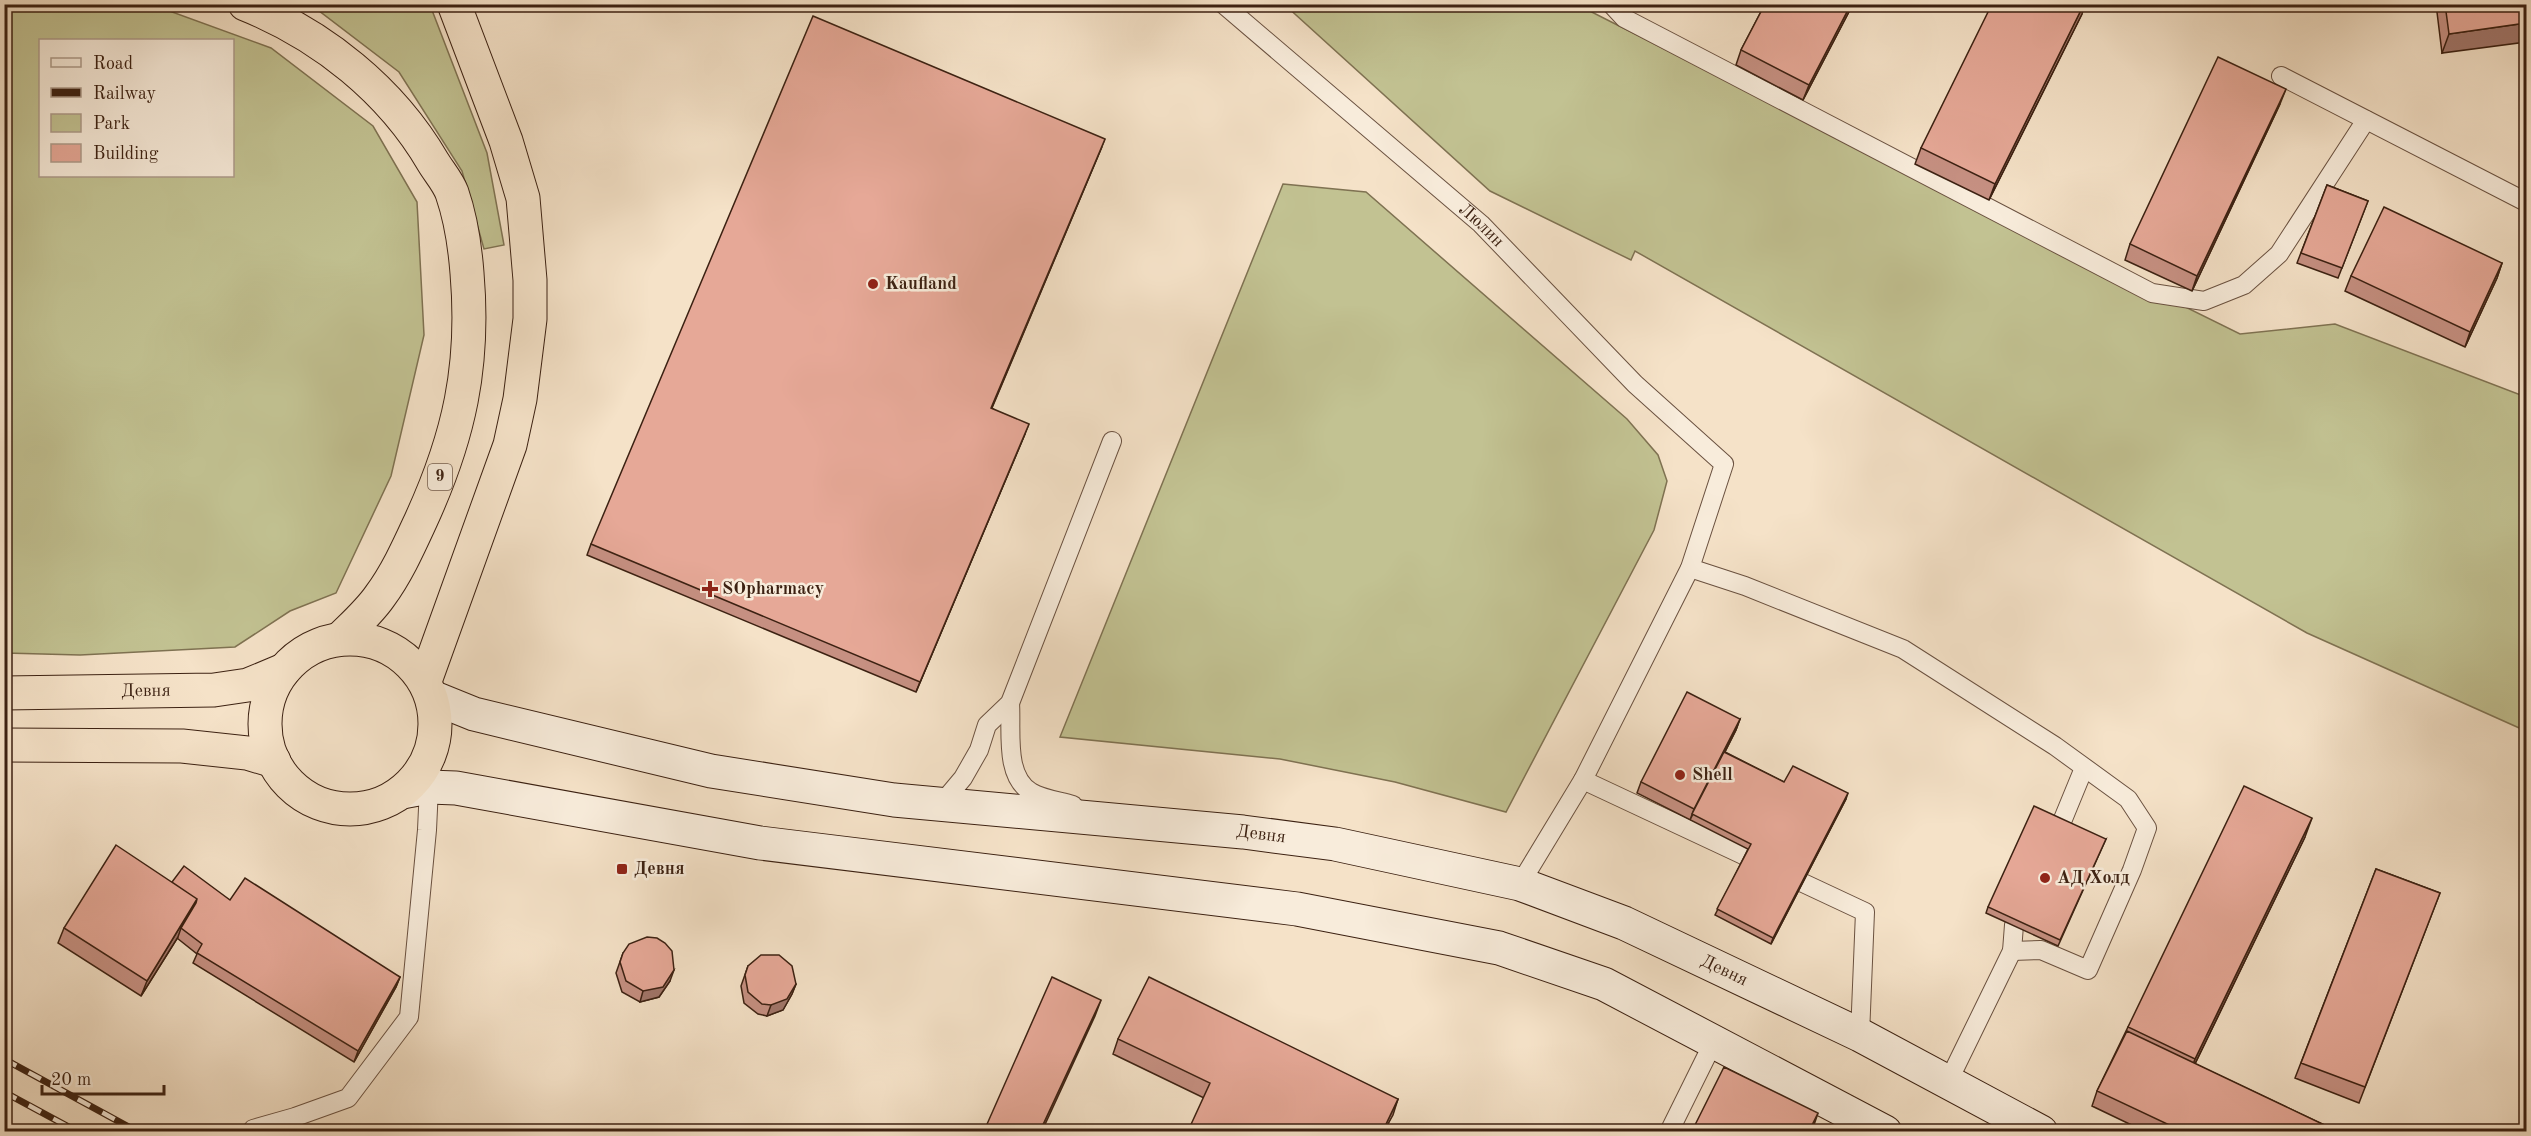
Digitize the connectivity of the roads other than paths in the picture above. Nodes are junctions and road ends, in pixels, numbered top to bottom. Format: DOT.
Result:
graph roads {
  1 [pos="245,4"];
  2 [pos="454,4"];
  3 [pos="1223,4"];
  4 [pos="1611,4"];
  5 [pos="2281,76"];
  6 [pos="2366,120"];
  7 [pos="2526,202"];
  8 [pos="1112,441"];
  9 [pos="1690,568"];
  10 [pos="339,639"];
  11 [pos="284,670"];
  12 [pos="428,689"];
  13 [pos="4,693"];
  14 [pos="1010,703"];
  15 [pos="9,751"];
  16 [pos="273,761"];
  17 [pos="2084,768"];
  18 [pos="1583,780"];
  19 [pos="415,790"];
  20 [pos="942,803"];
  21 [pos="1127,822"];
  22 [pos="2061,824"];
  23 [pos="1520,884"];
  24 [pos="2014,926"];
  25 [pos="2012,951"];
  26 [pos="1860,1035"];
  27 [pos="1714,1041"];
  28 [pos="1948,1082"];
  29 [pos="251,1131"];
  30 [pos="1669,1131"];
  31 [pos="1886,1131"];
  32 [pos="2041,1131"];
  1 -- 10 [label="highway, 9"];
  2 -- 12 [label="highway"];
  3 -- 9 [label="lane, Люлин"];
  4 -- 6 [label="lane"];
  5 -- 6 [label="lane"];
  6 -- 7 [label="lane"];
  8 -- 14 [label="lane"];
  9 -- 17 [label="lane"];
  9 -- 18 [label="lane"];
  10 -- 11 [label="highway, 9"];
  10 -- 12 [label="highway"];
  11 -- 13 [label="highway, Девня / 9"];
  11 -- 16 [label="highway"];
  12 -- 19 [label="highway"];
  12 -- 20 [label="main road, Девня"];
  14 -- 20 [label="lane"];
  14 -- 21 [label="lane"];
  15 -- 16 [label="highway"];
  16 -- 19 [label="highway"];
  17 -- 22 [label="lane"];
  17 -- 25 [label="lane"];
  18 -- 23 [label="lane"];
  18 -- 26 [label="lane"];
  19 -- 27 [label="main road"];
  19 -- 29 [label="lane"];
  20 -- 21 [label="main road, Девня"];
  21 -- 23 [label="main road, Девня"];
  23 -- 26 [label="main road, Девня"];
  24 -- 25 [label="lane"];
  25 -- 28 [label="lane"];
  26 -- 28 [label="main road, Девня"];
  27 -- 30 [label="lane"];
  27 -- 31 [label="main road"];
  28 -- 32 [label="main road, Девня"];
}
